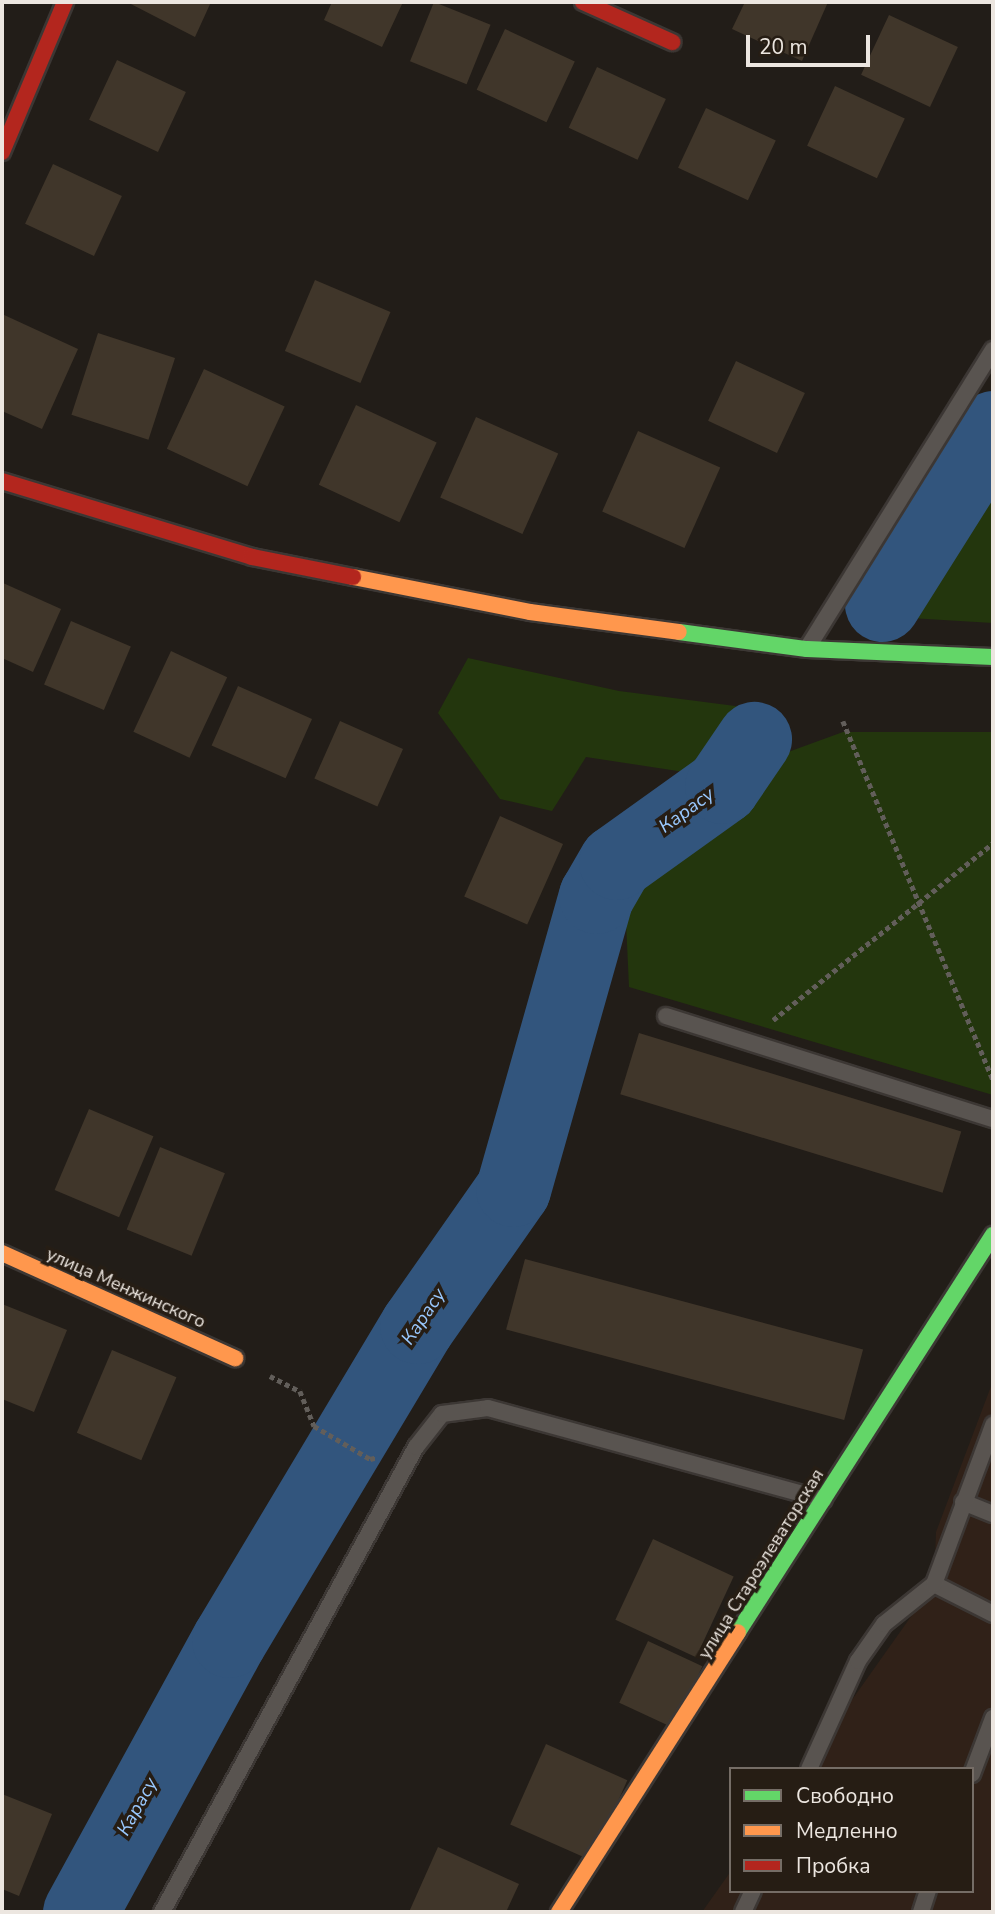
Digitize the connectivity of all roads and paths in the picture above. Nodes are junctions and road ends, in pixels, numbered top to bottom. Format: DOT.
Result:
graph roads {
  1 [pos="65,2"];
  2 [pos="583,2"];
  3 [pos="672,42"];
  4 [pos="2,152"];
  5 [pos="993,350"];
  6 [pos="2,481"];
  7 [pos="807,649"];
  8 [pos="993,657"];
  9 [pos="843,721"];
  10 [pos="993,843"];
  11 [pos="919,903"];
  12 [pos="666,1016"];
  13 [pos="747,1041"];
  14 [pos="993,1080"];
  15 [pos="993,1119"];
  16 [pos="993,1234"];
  17 [pos="2,1253"];
  18 [pos="234,1358"];
  19 [pos="993,1425"];
  20 [pos="370,1459"];
  21 [pos="824,1500"];
  22 [pos="962,1502"];
  23 [pos="993,1514"];
  24 [pos="934,1584"];
  25 [pos="993,1614"];
  26 [pos="993,1718"];
  27 [pos="810,1767"];
  28 [pos="974,1769"];
  29 [pos="752,1893"];
  30 [pos="927,1893"];
  31 [pos="162,1912"];
  32 [pos="559,1912"];
  33 [pos="743,1912"];
  34 [pos="920,1912"];
  1 -- 4 [label="street"];
  2 -- 3 [label="street"];
  5 -- 7 [label="lane"];
  6 -- 7 [label="street"];
  7 -- 8 [label="street"];
  9 -- 11 [label="path"];
  10 -- 11 [label="path"];
  11 -- 13 [label="path"];
  11 -- 14 [label="path"];
  12 -- 13 [label="lane"];
  13 -- 15 [label="lane"];
  16 -- 21 [label="street, улица Староэлеваторская"];
  17 -- 18 [label="street, улица Менжинского"];
  18 -- 20 [label="path"];
  19 -- 22 [label="lane"];
  21 -- 31 [label="lane"];
  21 -- 32 [label="street, улица Староэлеваторская"];
  22 -- 23 [label="lane"];
  22 -- 24 [label="lane"];
  24 -- 25 [label="lane"];
  24 -- 27 [label="lane"];
  26 -- 28 [label="lane"];
  29 -- 33 [label="lane"];
  30 -- 34 [label="lane"];
}
